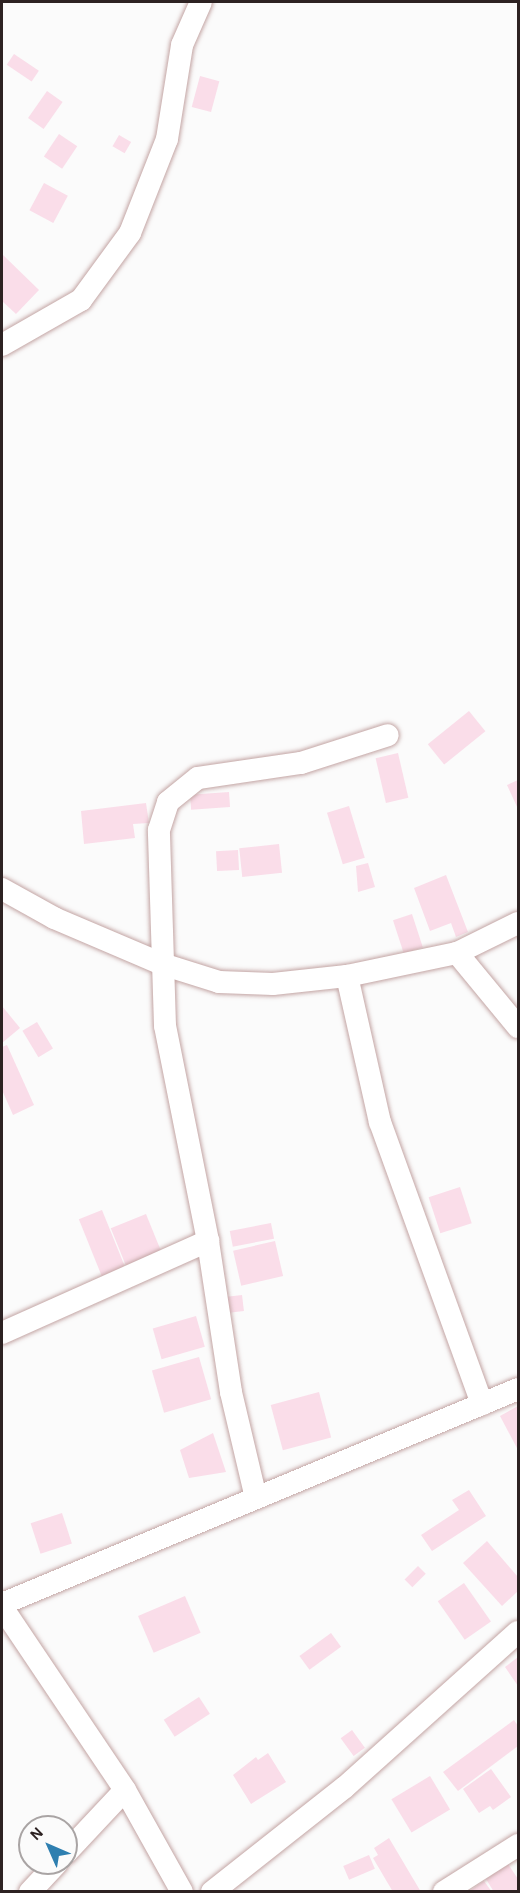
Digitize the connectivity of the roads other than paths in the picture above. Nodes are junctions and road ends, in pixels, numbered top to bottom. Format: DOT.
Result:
graph roads {
  1 [pos="201,2"];
  2 [pos="2,345"];
  3 [pos="388,735"];
  4 [pos="2,888"];
  5 [pos="519,923"];
  6 [pos="457,953"];
  7 [pos="162,964"];
  8 [pos="347,976"];
  9 [pos="519,1027"];
  10 [pos="208,1241"];
  11 [pos="2,1333"];
  12 [pos="519,1389"];
  13 [pos="482,1404"];
  14 [pos="256,1498"];
  15 [pos="2,1605"];
  16 [pos="519,1632"];
  17 [pos="125,1790"];
  18 [pos="78,1840"];
  19 [pos="516,1853"];
  20 [pos="46,1875"];
  21 [pos="30,1892"];
  22 [pos="183,1892"];
  23 [pos="212,1892"];
  24 [pos="444,1892"];
  1 -- 2 [label="street"];
  3 -- 7 [label="street"];
  4 -- 7 [label="street"];
  5 -- 6 [label="street"];
  6 -- 8 [label="street"];
  6 -- 9 [label="street"];
  7 -- 8 [label="street"];
  7 -- 10 [label="street"];
  8 -- 13 [label="street"];
  10 -- 11 [label="street"];
  10 -- 14 [label="street"];
  12 -- 13 [label="street"];
  13 -- 14 [label="street"];
  14 -- 15 [label="street"];
  15 -- 17 [label="street"];
  16 -- 23 [label="street"];
  17 -- 18 [label="street"];
  17 -- 22 [label="street"];
  19 -- 24 [label="street"];
  20 -- 21 [label="street"];
}
